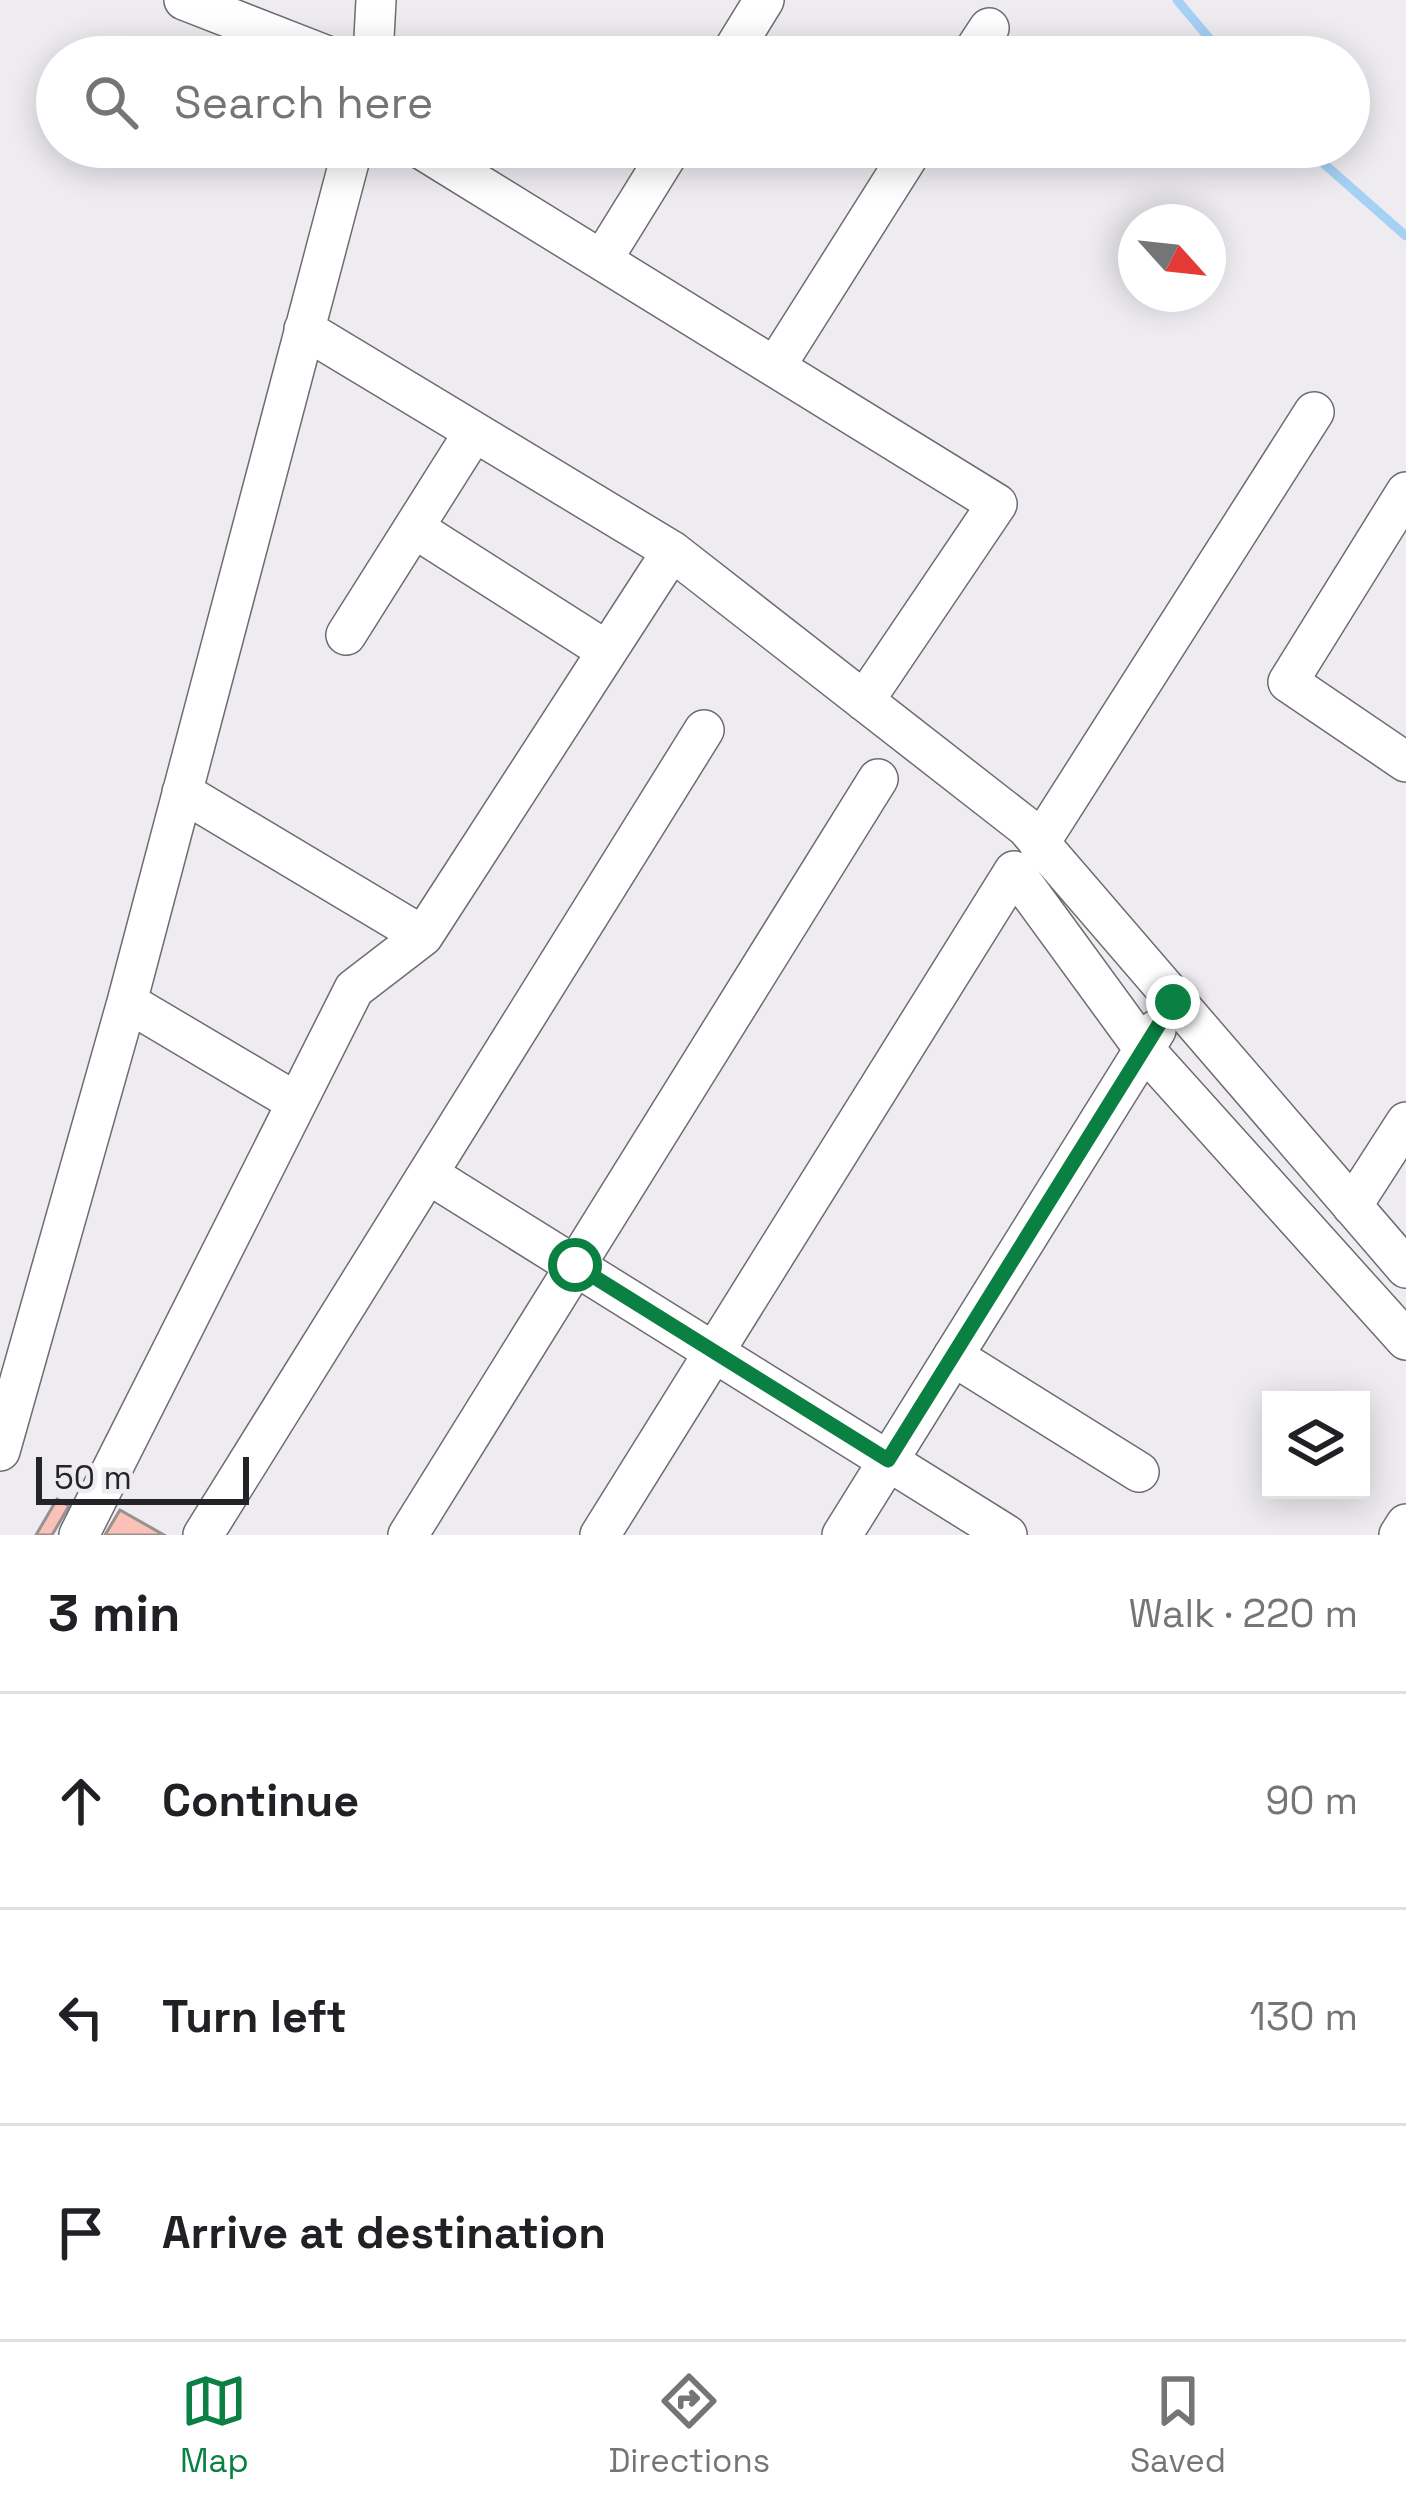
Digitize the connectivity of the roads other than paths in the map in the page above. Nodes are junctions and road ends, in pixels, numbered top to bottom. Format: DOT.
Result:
graph roads {
  1 [pos="184,0"];
  2 [pos="376,0"];
  3 [pos="764,0"];
  4 [pos="276,36"];
  5 [pos="374,36"];
  6 [pos="742,36"];
  7 [pos="347,168"];
  8 [pos="452,168"];
  9 [pos="659,168"];
  10 [pos="901,168"];
  11 [pos="602,260"];
  12 [pos="304,329"];
  13 [pos="775,367"];
  14 [pos="1314,412"];
  15 [pos="474,432"];
  16 [pos="1406,492"];
  17 [pos="413,528"];
  18 [pos="672,551"];
  19 [pos="346,635"];
  20 [pos="608,651"];
  21 [pos="864,701"];
  22 [pos="704,730"];
  23 [pos="1406,762"];
  24 [pos="878,779"];
  25 [pos="182,792"];
  26 [pos="1039,844"];
  27 [pos="423,936"];
  28 [pos="127,1002"];
  29 [pos="1173,1002"];
  30 [pos="1144,1049"];
  31 [pos="294,1101"];
  32 [pos="1406,1122"];
  33 [pos="428,1174"];
  34 [pos="1352,1206"];
  35 [pos="575,1265"];
  36 [pos="1406,1268"];
  37 [pos="1406,1340"];
  38 [pos="714,1352"];
  39 [pos="953,1356"];
  40 [pos="0,1451"];
  41 [pos="888,1460"];
  42 [pos="1139,1472"];
  43 [pos="1406,1524"];
  44 [pos="80,1535"];
  45 [pos="203,1535"];
  46 [pos="408,1535"];
  47 [pos="600,1535"];
  48 [pos="842,1535"];
  49 [pos="1007,1535"];
  50 [pos="1399,1535"];
  1 -- 4 [label="street"];
  2 -- 5 [label="street"];
  3 -- 6 [label="street"];
  7 -- 12 [label="street"];
  8 -- 11 [label="street"];
  9 -- 11 [label="street"];
  10 -- 13 [label="street"];
  11 -- 13 [label="street"];
  12 -- 15 [label="street"];
  12 -- 25 [label="street"];
  13 -- 21 [label="street"];
  14 -- 26 [label="street"];
  15 -- 17 [label="street"];
  15 -- 18 [label="street"];
  16 -- 23 [label="street"];
  17 -- 19 [label="street"];
  17 -- 20 [label="street"];
  18 -- 20 [label="street"];
  18 -- 21 [label="street"];
  20 -- 27 [label="street"];
  21 -- 26 [label="street"];
  22 -- 33 [label="street"];
  24 -- 35 [label="street"];
  25 -- 27 [label="street"];
  25 -- 28 [label="street"];
  26 -- 29 [label="street"];
  27 -- 31 [label="street"];
  28 -- 31 [label="street"];
  28 -- 40 [label="street"];
  29 -- 30 [label="street"];
  29 -- 34 [label="street"];
  30 -- 37 [label="street"];
  30 -- 38 [label="street"];
  30 -- 39 [label="street"];
  31 -- 44 [label="street"];
  32 -- 34 [label="street"];
  33 -- 35 [label="street"];
  33 -- 45 [label="street"];
  34 -- 36 [label="street"];
  35 -- 38 [label="street"];
  35 -- 46 [label="street"];
  38 -- 41 [label="street"];
  38 -- 47 [label="street"];
  39 -- 41 [label="street"];
  39 -- 42 [label="street"];
  41 -- 48 [label="street"];
  41 -- 49 [label="street"];
  43 -- 50 [label="street"];
}
